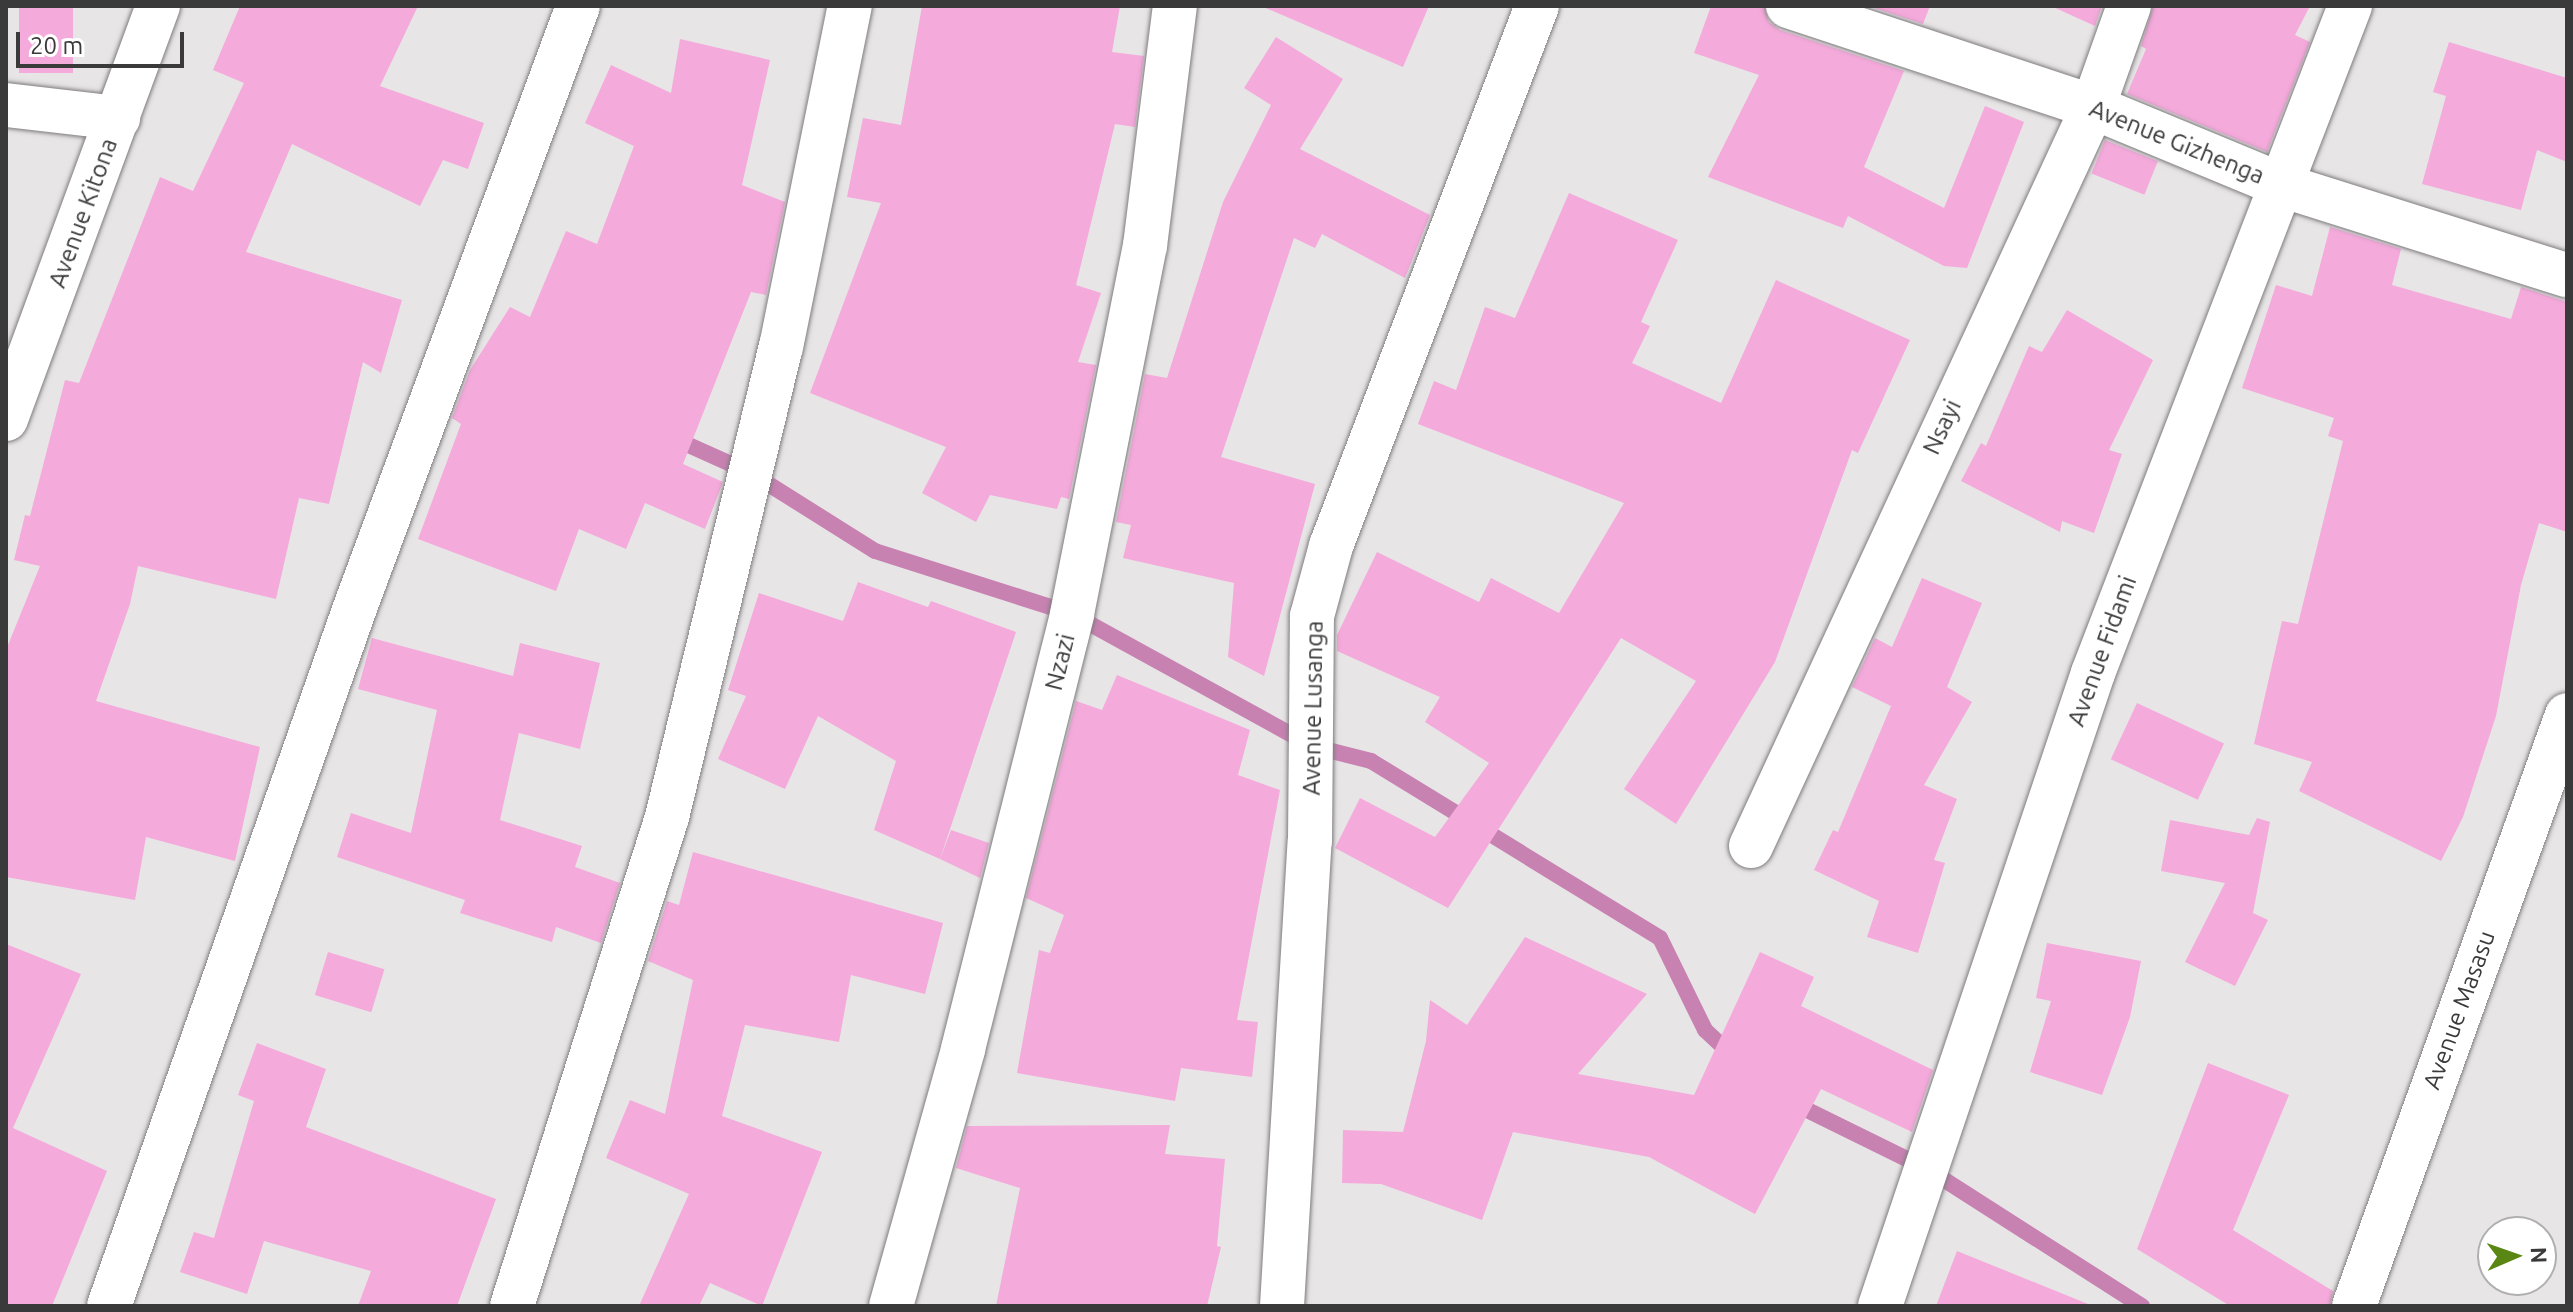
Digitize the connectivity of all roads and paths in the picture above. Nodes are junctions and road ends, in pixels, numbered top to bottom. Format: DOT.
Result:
graph roads {
  1 [pos="158,6"];
  2 [pos="578,6"];
  3 [pos="850,6"];
  4 [pos="1175,6"];
  5 [pos="1537,6"];
  6 [pos="1788,6"];
  7 [pos="2129,6"];
  8 [pos="2350,6"];
  9 [pos="6,105"];
  10 [pos="2093,107"];
  11 [pos="118,118"];
  12 [pos="2284,186"];
  13 [pos="2567,275"];
  14 [pos="6,419"];
  15 [pos="2567,715"];
  16 [pos="1751,846"];
  17 [pos="109,1306"];
  18 [pos="512,1306"];
  19 [pos="891,1306"];
  20 [pos="1282,1306"];
  21 [pos="1880,1306"];
  22 [pos="2354,1306"];
  1 -- 11 [label="street, Avenue Kitona"];
  2 -- 17 [label="street"];
  3 -- 18 [label="street"];
  4 -- 19 [label="street, Nzazi"];
  5 -- 20 [label="street, Avenue Lusanga"];
  6 -- 10 [label="street, Avenue Gizhenga"];
  7 -- 10 [label="street, Nsayi"];
  8 -- 12 [label="street, Avenue Fidami"];
  9 -- 11 [label="street"];
  10 -- 12 [label="street, Avenue Gizhenga"];
  10 -- 16 [label="street, Nsayi"];
  11 -- 14 [label="street, Avenue Kitona"];
  12 -- 13 [label="street, Avenue Gizhenga"];
  12 -- 21 [label="street, Avenue Fidami"];
  15 -- 22 [label="street, Avenue Masasu"];
}
